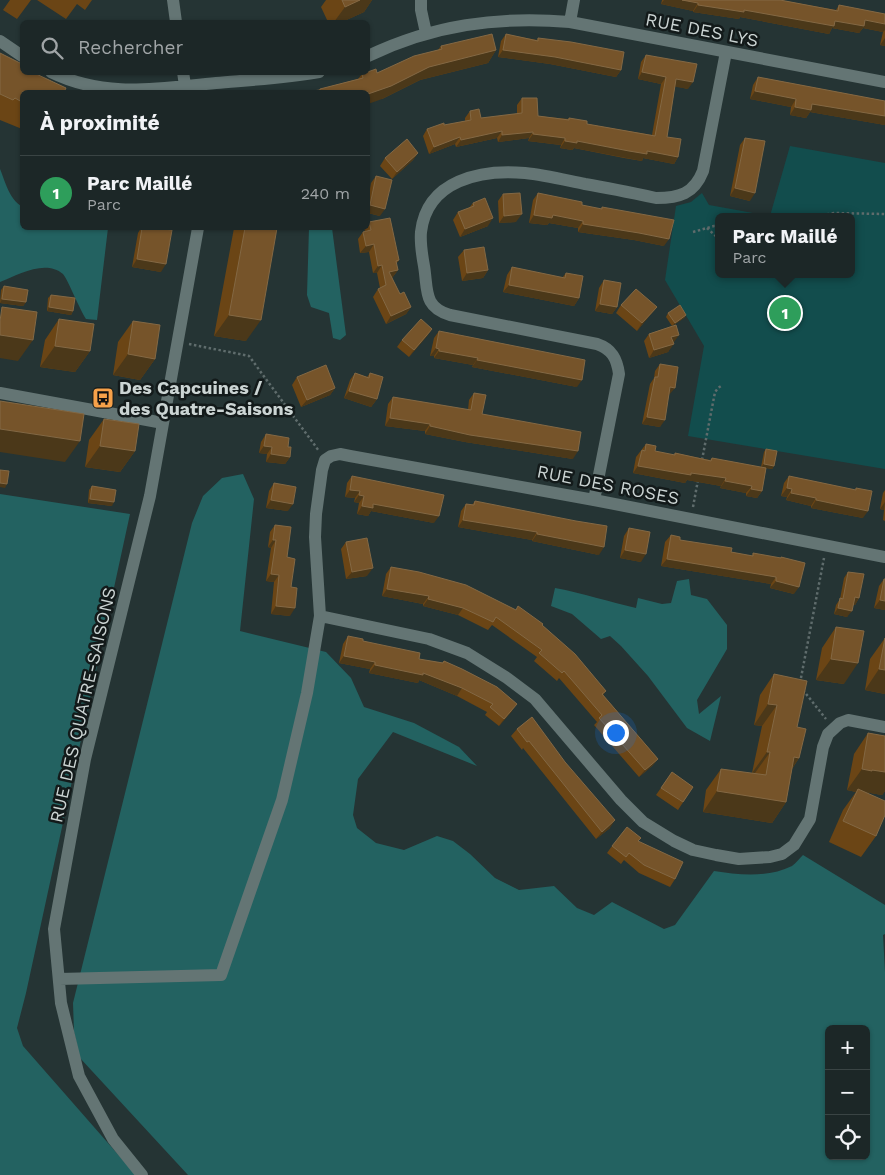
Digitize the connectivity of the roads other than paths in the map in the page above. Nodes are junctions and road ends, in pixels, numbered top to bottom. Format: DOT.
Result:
graph roads {
  1 [pos="173,0"];
  2 [pos="421,0"];
  3 [pos="574,0"];
  4 [pos="176,20"];
  5 [pos="570,22"];
  6 [pos="426,33"];
  7 [pos="0,41"];
  8 [pos="726,52"];
  9 [pos="20,55"];
  10 [pos="370,55"];
  11 [pos="59,75"];
  12 [pos="184,75"];
  13 [pos="296,75"];
  14 [pos="885,82"];
  15 [pos="186,89"];
  16 [pos="118,90"];
  17 [pos="118,90"];
  18 [pos="198,230"];
  19 [pos="0,393"];
  20 [pos="163,423"];
  21 [pos="594,500"];
  22 [pos="885,557"];
  23 [pos="320,616"];
  24 [pos="885,727"];
  25 [pos="58,979"];
  26 [pos="142,1175"];
  1 -- 4 [label="street"];
  2 -- 6 [label="street"];
  3 -- 5 [label="street"];
  5 -- 6 [label="street, RUE DES LYS"];
  5 -- 8 [label="street, RUE DES LYS"];
  6 -- 10 [label="street, RUE DES LYS"];
  7 -- 9 [label="street"];
  8 -- 14 [label="street, RUE DES LYS"];
  8 -- 21 [label="street"];
  11 -- 16 [label="street"];
  12 -- 15 [label="street"];
  13 -- 15 [label="street"];
  15 -- 17 [label="street"];
  18 -- 20 [label="street, RUE DES QUATRE-SAISONS"];
  19 -- 20 [label="street"];
  20 -- 25 [label="street, RUE DES QUATRE-SAISONS"];
  21 -- 22 [label="street, RUE DES ROSES"];
  21 -- 23 [label="street, RUE DES ROSES"];
  23 -- 24 [label="street"];
  23 -- 25 [label="street"];
  25 -- 26 [label="street, RUE DES QUATRE-SAISONS"];
}
